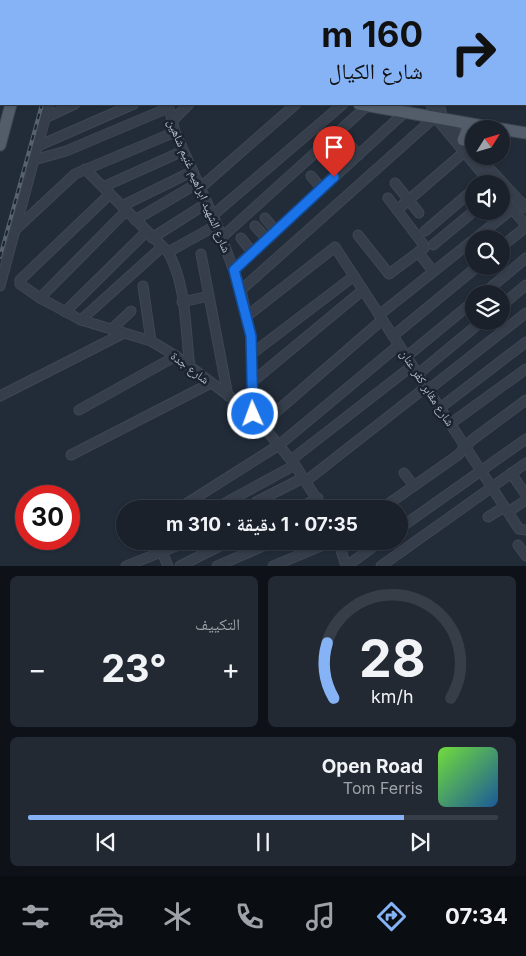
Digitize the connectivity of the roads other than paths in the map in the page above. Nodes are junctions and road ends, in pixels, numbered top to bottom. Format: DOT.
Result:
graph roads {
  1 [pos="11,105"];
  2 [pos="49,105"];
  3 [pos="74,105"];
  4 [pos="132,105"];
  5 [pos="188,105"];
  6 [pos="295,105"];
  7 [pos="342,105"];
  8 [pos="363,105"];
  9 [pos="368,105"];
  10 [pos="432,105"];
  11 [pos="439,105"];
  12 [pos="168,106"];
  13 [pos="404,113"];
  14 [pos="45,118"];
  15 [pos="439,118"];
  16 [pos="171,122"];
  17 [pos="465,122"];
  18 [pos="510,130"];
  19 [pos="175,132"];
  20 [pos="526,133"];
  21 [pos="347,142"];
  22 [pos="0,145"];
  23 [pos="465,145"];
  24 [pos="38,146"];
  25 [pos="183,151"];
  26 [pos="465,151"];
  27 [pos="358,155"];
  28 [pos="34,160"];
  29 [pos="486,165"];
  30 [pos="85,169"];
  31 [pos="192,171"];
  32 [pos="311,176"];
  33 [pos="395,183"];
  34 [pos="199,186"];
  35 [pos="322,189"];
  36 [pos="107,190"];
  37 [pos="465,197"];
  38 [pos="388,198"];
  39 [pos="409,201"];
  40 [pos="207,203"];
  41 [pos="523,205"];
  42 [pos="124,208"];
  43 [pos="512,208"];
  44 [pos="397,210"];
  45 [pos="419,213"];
  46 [pos="213,215"];
  47 [pos="465,217"];
  48 [pos="265,218"];
  49 [pos="135,220"];
  50 [pos="217,225"];
  51 [pos="255,226"];
  52 [pos="526,226"];
  53 [pos="15,230"];
  54 [pos="276,231"];
  55 [pos="425,231"];
  56 [pos="149,235"];
  57 [pos="358,235"];
  58 [pos="221,238"];
  59 [pos="241,238"];
  60 [pos="266,239"];
  61 [pos="510,239"];
  62 [pos="433,244"];
  63 [pos="165,250"];
  64 [pos="252,252"];
  65 [pos="418,252"];
  66 [pos="201,254"];
  67 [pos="526,258"];
  68 [pos="234,270"];
  69 [pos="433,271"];
  70 [pos="467,275"];
  71 [pos="354,276"];
  72 [pos="494,285"];
  73 [pos="526,285"];
  74 [pos="0,286"];
  75 [pos="144,286"];
  76 [pos="241,290"];
  77 [pos="363,290"];
  78 [pos="209,296"];
  79 [pos="40,298"];
  80 [pos="510,298"];
  81 [pos="182,302"];
  82 [pos="465,308"];
  83 [pos="131,311"];
  84 [pos="65,312"];
  85 [pos="526,313"];
  86 [pos="247,316"];
  87 [pos="381,317"];
  88 [pos="82,320"];
  89 [pos="112,329"];
  90 [pos="471,330"];
  91 [pos="124,333"];
  92 [pos="393,336"];
  93 [pos="150,341"];
  94 [pos="526,342"];
  95 [pos="399,345"];
  96 [pos="253,353"];
  97 [pos="176,356"];
  98 [pos="406,357"];
  99 [pos="412,366"];
  100 [pos="190,367"];
  101 [pos="526,369"];
  102 [pos="418,374"];
  103 [pos="252,382"];
  104 [pos="211,383"];
  105 [pos="427,388"];
  106 [pos="0,396"];
  107 [pos="228,396"];
  108 [pos="526,400"];
  109 [pos="440,408"];
  110 [pos="79,410"];
  111 [pos="253,414"];
  112 [pos="261,424"];
  113 [pos="450,424"];
  114 [pos="526,439"];
  115 [pos="279,444"];
  116 [pos="465,448"];
  117 [pos="71,455"];
  118 [pos="293,462"];
  119 [pos="526,462"];
  120 [pos="480,470"];
  121 [pos="404,473"];
  122 [pos="511,473"];
  123 [pos="305,480"];
  124 [pos="414,486"];
  125 [pos="491,487"];
  126 [pos="526,495"];
  127 [pos="318,498"];
  128 [pos="192,500"];
  129 [pos="229,500"];
  130 [pos="260,500"];
  131 [pos="314,500"];
  132 [pos="394,500"];
  133 [pos="526,500"];
  134 [pos="506,509"];
  135 [pos="488,517"];
  136 [pos="408,522"];
  137 [pos="522,530"];
  138 [pos="518,546"];
  139 [pos="167,550"];
  140 [pos="212,550"];
  141 [pos="254,550"];
  142 [pos="317,550"];
  143 [pos="341,550"];
  144 [pos="368,550"];
  145 [pos="162,552"];
  146 [pos="526,556"];
  147 [pos="292,563"];
  148 [pos="126,566"];
  149 [pos="168,566"];
  150 [pos="180,566"];
  151 [pos="217,566"];
  152 [pos="273,566"];
  153 [pos="346,566"];
  154 [pos="381,566"];
  1 -- 22 [label="main road"];
  2 -- 14 [label="street"];
  3 -- 14 [label="street"];
  4 -- 24 [label="street"];
  5 -- 16 [label="street"];
  6 -- 34 [label="street"];
  7 -- 46 [label="street"];
  8 -- 58 [label="street"];
  9 -- 13 [label="main road"];
  10 -- 15 [label="street"];
  11 -- 15 [label="street"];
  12 -- 16 [label="street, شارع الشهيد ابراهيم غنيم شاهين"];
  12 -- 28 [label="street"];
  13 -- 15 [label="main road"];
  13 -- 27 [label="street"];
  14 -- 24 [label="street"];
  15 -- 17 [label="main road"];
  15 -- 23 [label="street"];
  15 -- 76 [label="street"];
  16 -- 19 [label="street, شارع الشهيد ابراهيم غنيم شاهين"];
  18 -- 20 [label="main road"];
  19 -- 25 [label="street, شارع الشهيد ابراهيم غنيم شاهين"];
  19 -- 30 [label="street"];
  21 -- 27 [label="street"];
  24 -- 28 [label="street"];
  25 -- 31 [label="street, شارع الشهيد ابراهيم غنيم شاهين"];
  25 -- 36 [label="street"];
  26 -- 39 [label="street"];
  27 -- 35 [label="street"];
  28 -- 53 [label="street"];
  29 -- 41 [label="street"];
  30 -- 36 [label="street"];
  30 -- 53 [label="street"];
  31 -- 34 [label="street, شارع الشهيد ابراهيم غنيم شاهين"];
  31 -- 42 [label="street"];
  32 -- 35 [label="street"];
  33 -- 39 [label="street"];
  34 -- 40 [label="street, شارع الشهيد ابراهيم غنيم شاهين"];
  34 -- 49 [label="street"];
  35 -- 54 [label="street"];
  36 -- 42 [label="street"];
  36 -- 79 [label="street, شارع جدة"];
  37 -- 55 [label="street"];
  38 -- 44 [label="street"];
  39 -- 44 [label="street"];
  39 -- 45 [label="street"];
  40 -- 46 [label="street, شارع الشهيد ابراهيم غنيم شاهين"];
  40 -- 56 [label="street"];
  41 -- 43 [label="street"];
  42 -- 49 [label="street"];
  42 -- 79 [label="street"];
  43 -- 52 [label="street"];
  43 -- 69 [label="street"];
  44 -- 65 [label="street"];
  46 -- 50 [label="street, شارع الشهيد ابراهيم غنيم شاهين"];
  47 -- 62 [label="street"];
  48 -- 54 [label="street"];
  49 -- 56 [label="street"];
  50 -- 58 [label="street, شارع الشهيد ابراهيم غنيم شاهين"];
  50 -- 63 [label="street"];
  51 -- 60 [label="street"];
  52 -- 61 [label="street"];
  53 -- 74 [label="street"];
  54 -- 60 [label="street"];
  56 -- 63 [label="street"];
  56 -- 84 [label="street"];
  57 -- 65 [label="street"];
  58 -- 68 [label="street, شارع الشهيد ابراهيم غنيم شاهين"];
  59 -- 64 [label="street"];
  60 -- 64 [label="street"];
  63 -- 81 [label="street"];
  63 -- 88 [label="street"];
  64 -- 68 [label="street"];
  65 -- 69 [label="street"];
  66 -- 78 [label="street"];
  67 -- 72 [label="street"];
  68 -- 76 [label="street, شارع الشهيد ابراهيم غنيم شاهين"];
  69 -- 87 [label="street"];
  70 -- 92 [label="street"];
  71 -- 77 [label="street, شارع مقابر كفر عنان"];
  71 -- 86 [label="street, شارع مقابر كفر عنان"];
  71 -- 96 [label="street"];
  73 -- 80 [label="street"];
  75 -- 93 [label="street"];
  76 -- 86 [label="street, شارع الشهيد ابراهيم غنيم شاهين"];
  77 -- 87 [label="street, شارع مقابر كفر عنان"];
  77 -- 103 [label="street"];
  78 -- 81 [label="street"];
  78 -- 107 [label="street"];
  79 -- 84 [label="street, شارع جدة"];
  81 -- 100 [label="street"];
  82 -- 98 [label="street"];
  83 -- 89 [label="street"];
  84 -- 88 [label="street, شارع جدة"];
  85 -- 105 [label="street"];
  86 -- 96 [label="street, شارع الشهيد ابراهيم غنيم شاهين"];
  87 -- 92 [label="street, شارع مقابر كفر عنان"];
  87 -- 112 [label="street"];
  88 -- 89 [label="street, شارع جدة"];
  89 -- 91 [label="street, شارع جدة"];
  90 -- 102 [label="street"];
  91 -- 93 [label="street, شارع جدة"];
  91 -- 106 [label="street"];
  92 -- 95 [label="street, شارع مقابر كفر عنان"];
  93 -- 97 [label="street, شارع جدة"];
  94 -- 109 [label="street"];
  95 -- 98 [label="street, شارع مقابر كفر عنان"];
  95 -- 115 [label="street"];
  96 -- 103 [label="street, شارع الشهيد ابراهيم غنيم شاهين"];
  97 -- 100 [label="street, شارع جدة"];
  97 -- 110 [label="street"];
  98 -- 99 [label="street, شارع مقابر كفر عنان"];
  99 -- 102 [label="street, شارع مقابر كفر عنان"];
  99 -- 118 [label="street"];
  100 -- 104 [label="street, شارع جدة"];
  101 -- 113 [label="street"];
  102 -- 105 [label="street, شارع مقابر كفر عنان"];
  103 -- 111 [label="street, شارع الشهيد ابراهيم غنيم شاهين"];
  104 -- 107 [label="street, شارع جدة"];
  104 -- 117 [label="street"];
  105 -- 109 [label="street, شارع مقابر كفر عنان"];
  105 -- 123 [label="street"];
  107 -- 111 [label="street, شارع جدة"];
  108 -- 116 [label="street"];
  109 -- 113 [label="street, شارع مقابر كفر عنان"];
  111 -- 112 [label="street, شارع جدة"];
  112 -- 115 [label="street, شارع جدة"];
  113 -- 116 [label="street, شارع مقابر كفر عنان"];
  114 -- 120 [label="street"];
  115 -- 118 [label="street, شارع جدة"];
  115 -- 128 [label="street"];
  116 -- 120 [label="street, شارع مقابر كفر عنان"];
  116 -- 124 [label="street"];
  118 -- 123 [label="street, شارع جدة"];
  118 -- 129 [label="street"];
  119 -- 122 [label="street"];
  120 -- 125 [label="street, شارع مقابر كفر عنان"];
  120 -- 136 [label="street"];
  121 -- 124 [label="street"];
  122 -- 125 [label="street"];
  122 -- 126 [label="street"];
  123 -- 127 [label="street, شارع جدة"];
  123 -- 130 [label="street"];
  124 -- 132 [label="street"];
  125 -- 134 [label="street, شارع مقابر كفر عنان"];
  125 -- 154 [label="street"];
  127 -- 131 [label="street"];
  133 -- 134 [label="street"];
  134 -- 135 [label="street"];
  134 -- 137 [label="street, شارع مقابر كفر عنان"];
  138 -- 146 [label="street"];
  139 -- 145 [label="street"];
  140 -- 150 [label="street"];
  141 -- 151 [label="street"];
  142 -- 147 [label="street"];
  143 -- 153 [label="street"];
  144 -- 153 [label="street"];
  145 -- 148 [label="street"];
  145 -- 149 [label="street"];
  147 -- 152 [label="street"];
}
